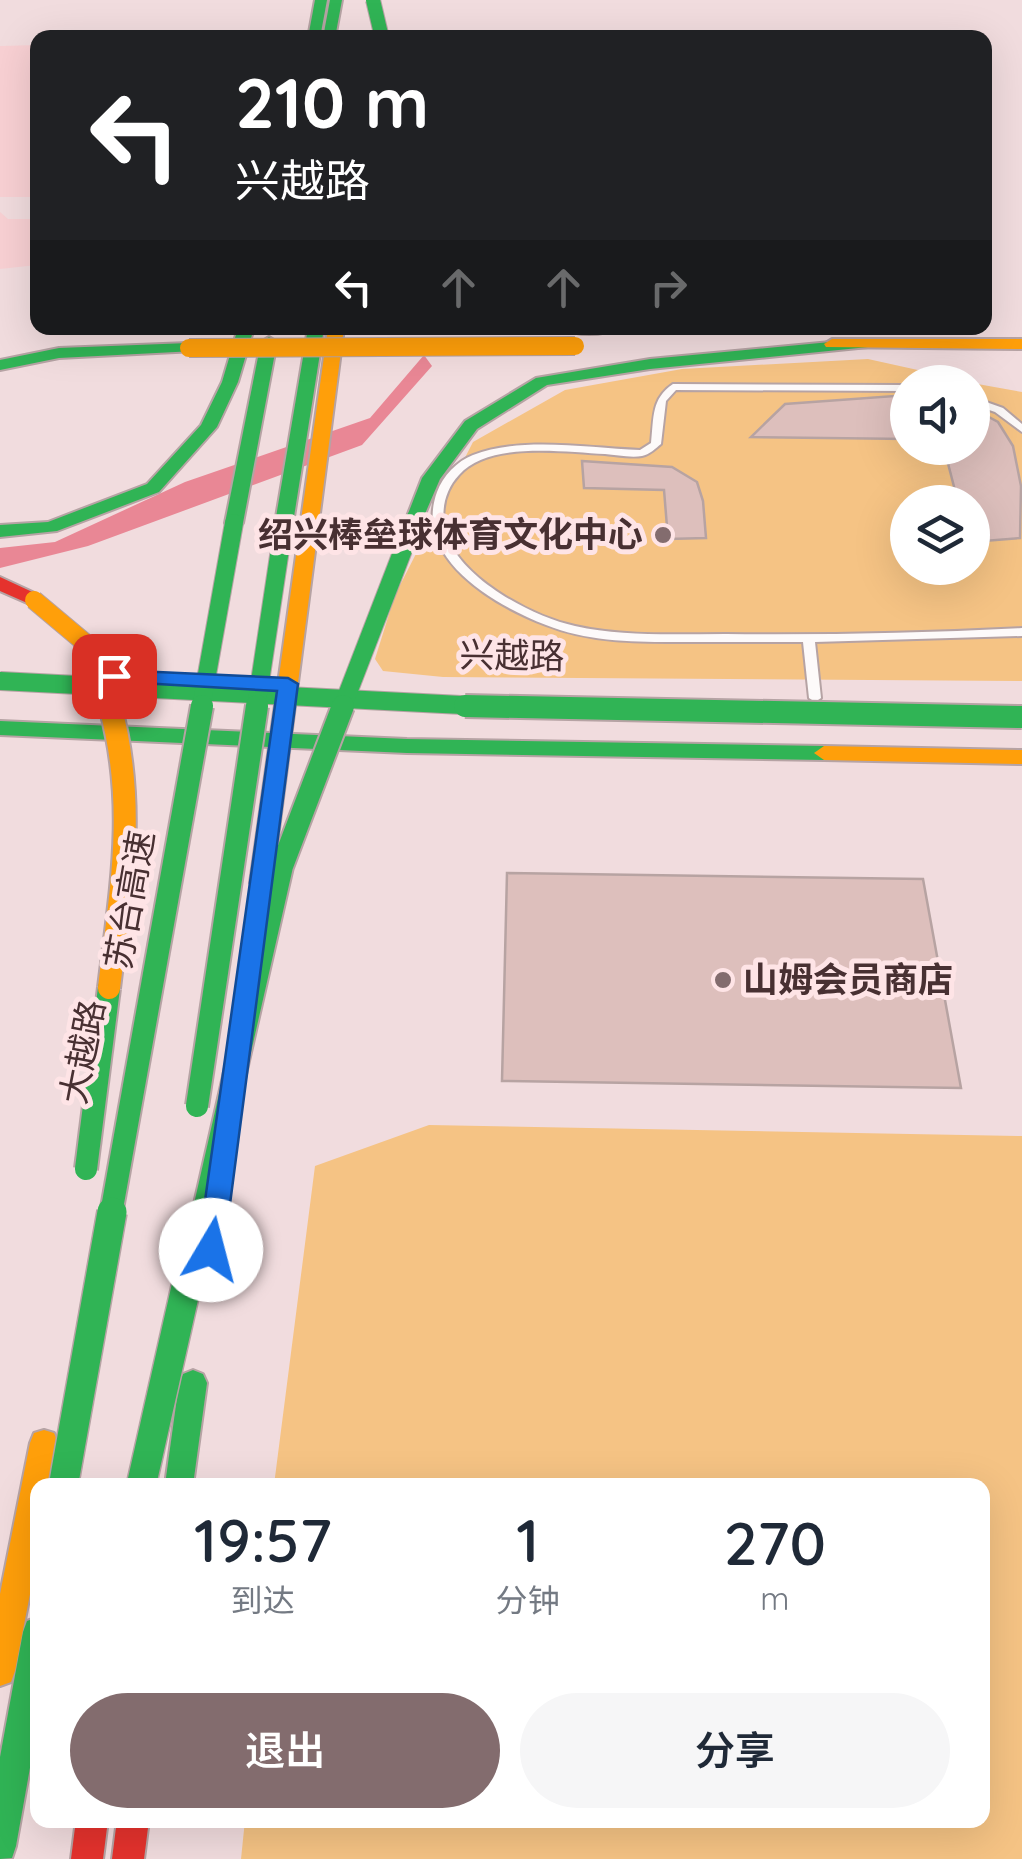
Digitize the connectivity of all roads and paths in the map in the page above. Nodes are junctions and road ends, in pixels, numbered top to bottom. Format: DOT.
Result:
graph roads {
  1 [pos="321,0"];
  2 [pos="336,0"];
  3 [pos="373,0"];
  4 [pos="315,30"];
  5 [pos="330,30"];
  6 [pos="364,30"];
  7 [pos="377,30"];
  8 [pos="244,335"];
  9 [pos="257,335"];
  10 [pos="271,335"];
  11 [pos="283,335"];
  12 [pos="315,335"];
  13 [pos="335,335"];
  14 [pos="862,344"];
  15 [pos="1022,344"];
  16 [pos="0,350"];
  17 [pos="0,365"];
  18 [pos="890,388"];
  19 [pos="990,407"];
  20 [pos="1022,429"];
  21 [pos="0,532"];
  22 [pos="0,583"];
  23 [pos="1022,632"];
  24 [pos="809,638"];
  25 [pos="0,670"];
  26 [pos="190,680"];
  27 [pos="0,682"];
  28 [pos="288,684"];
  29 [pos="815,698"];
  30 [pos="0,699"];
  31 [pos="1022,704"];
  32 [pos="1022,717"];
  33 [pos="0,728"];
  34 [pos="1022,734"];
  35 [pos="179,738"];
  36 [pos="281,742"];
  37 [pos="1022,757"];
  38 [pos="193,1132"];
  39 [pos="188,1171"];
  40 [pos="84,1186"];
  41 [pos="82,1244"];
  42 [pos="76,1284"];
  43 [pos="48,1419"];
  44 [pos="37,1478"];
  45 [pos="63,1478"];
  46 [pos="64,1478"];
  47 [pos="143,1478"];
  48 [pos="143,1478"];
  49 [pos="180,1478"];
  50 [pos="30,1514"];
  51 [pos="0,1672"];
  52 [pos="30,1677"];
  53 [pos="91,1828"];
  54 [pos="132,1828"];
  55 [pos="0,1846"];
  56 [pos="87,1859"];
  57 [pos="128,1859"];
  1 -- 4 [label="main road"];
  2 -- 5 [label="main road"];
  3 -- 6 [label="main road"];
  3 -- 7 [label="main road, bridge"];
  8 -- 21 [label="main road"];
  9 -- 26 [label="main road, 大越路"];
  10 -- 46 [label="main road, 苏台高速, bridge"];
  11 -- 16 [label="main road"];
  12 -- 38 [label="main road, bridge"];
  13 -- 28 [label="main road"];
  14 -- 15 [label="main road"];
  14 -- 17 [label="main road, bridge"];
  14 -- 47 [label="main road, bridge"];
  18 -- 24 [label="lane"];
  19 -- 20 [label="lane"];
  22 -- 40 [label="main road, bridge"];
  23 -- 24 [label="lane"];
  24 -- 29 [label="lane"];
  25 -- 26 [label="main road, 兴越路"];
  26 -- 28 [label="main road, 兴越路"];
  26 -- 35 [label="main road, 大越路"];
  27 -- 32 [label="main road, bridge"];
  28 -- 29 [label="main road, 兴越路"];
  28 -- 36 [label="main road"];
  29 -- 31 [label="main road, 兴越路"];
  30 -- 34 [label="main road, bridge"];
  33 -- 35 [label="main road"];
  35 -- 36 [label="main road"];
  35 -- 41 [label="main road, 大越路"];
  36 -- 37 [label="main road"];
  36 -- 49 [label="main road"];
  39 -- 48 [label="main road, bridge"];
  42 -- 45 [label="main road, bridge"];
  43 -- 44 [label="main road"];
  50 -- 51 [label="main road"];
  52 -- 55 [label="main road"];
  53 -- 56 [label="main road"];
  54 -- 57 [label="main road"];
}
